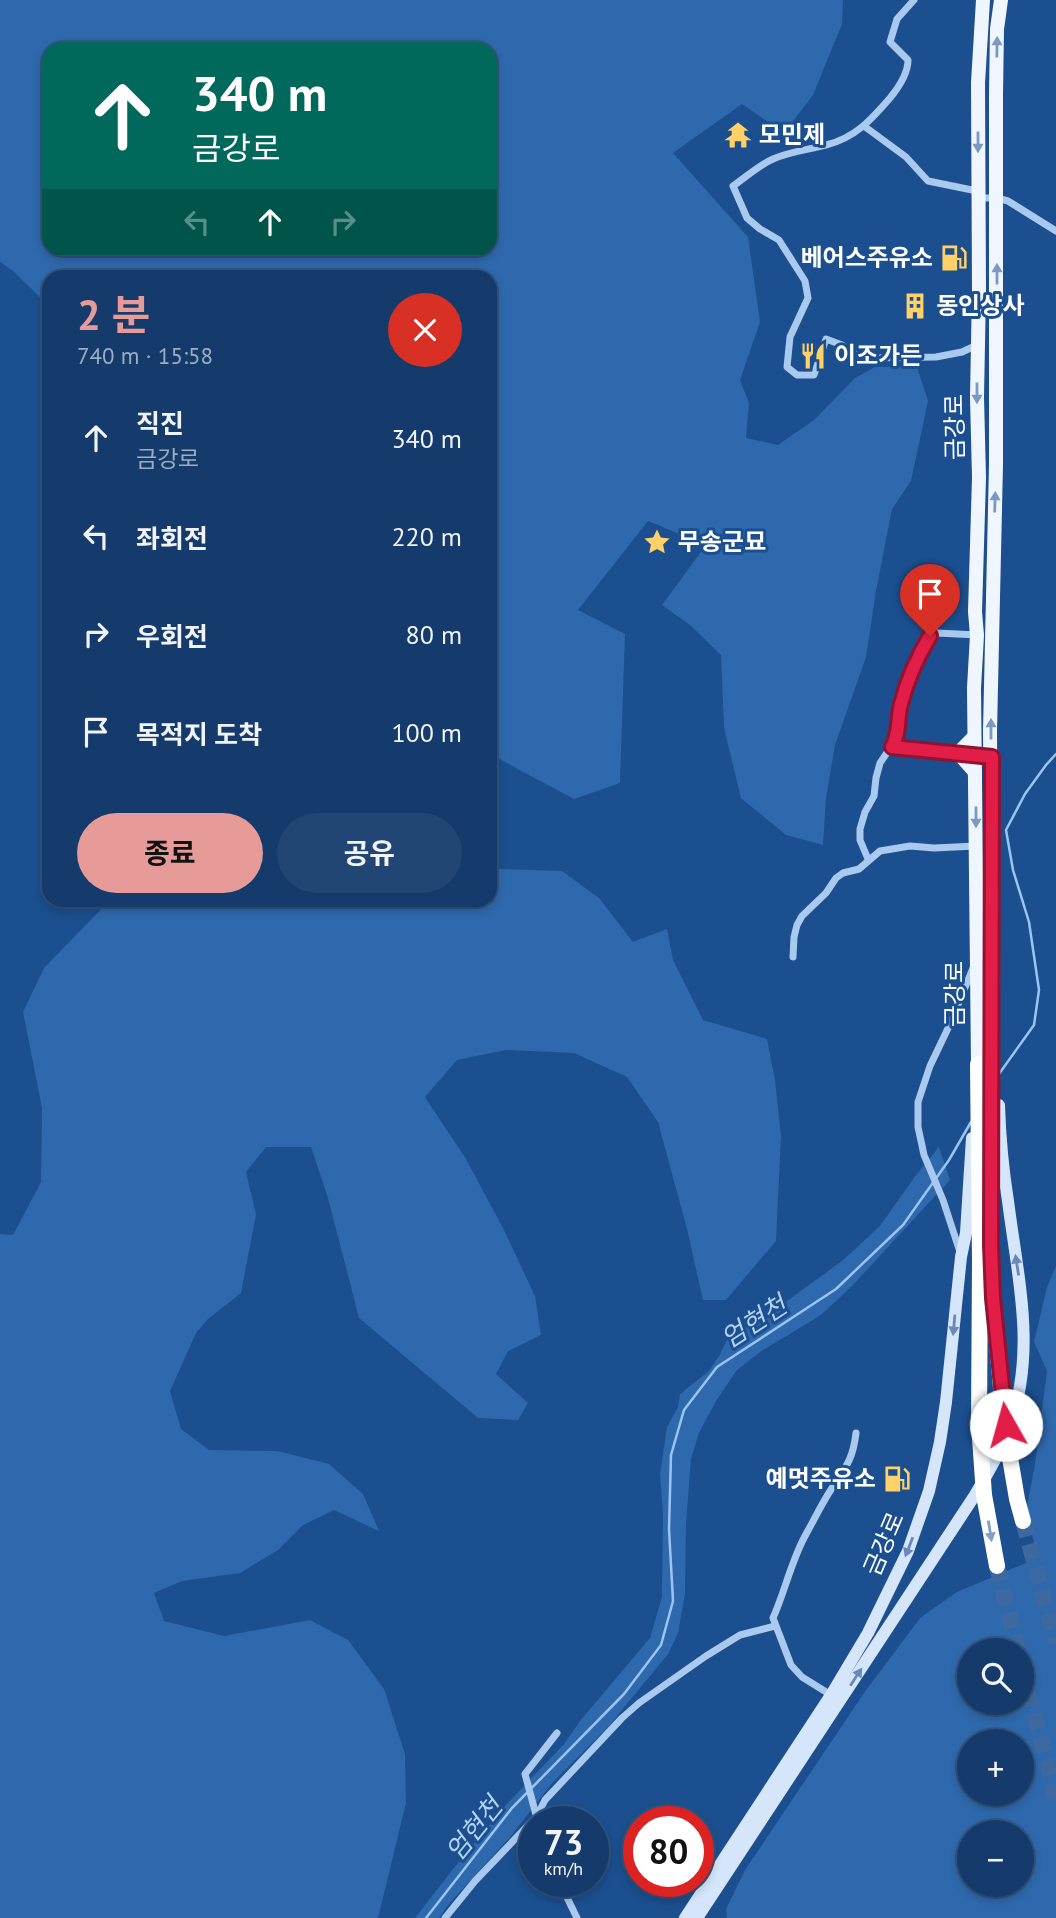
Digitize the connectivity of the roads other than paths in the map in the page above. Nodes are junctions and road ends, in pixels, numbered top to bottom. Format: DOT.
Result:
graph roads {
  1 [pos="914,0"];
  2 [pos="983,0"];
  3 [pos="1002,0"];
  4 [pos="864,126"];
  5 [pos="977,195"];
  6 [pos="997,198"];
  7 [pos="1056,231"];
  8 [pos="977,345"];
  9 [pos="976,635"];
  10 [pos="974,737"];
  11 [pos="892,747"];
  12 [pos="958,752"];
  13 [pos="974,756"];
  14 [pos="992,757"];
  15 [pos="975,772"];
  16 [pos="976,846"];
  17 [pos="868,859"];
  18 [pos="793,957"];
  19 [pos="977,958"];
  20 [pos="993,1026"];
  21 [pos="978,1064"];
  22 [pos="995,1126"];
  23 [pos="975,1162"];
  24 [pos="961,1257"];
  25 [pos="856,1433"];
  26 [pos="1023,1521"];
  27 [pos="997,1566"];
  28 [pos="775,1626"];
  29 [pos="831,1695"];
  30 [pos="557,1733"];
  31 [pos="534,1806"];
  32 [pos="542,1806"];
  33 [pos="518,1838"];
  34 [pos="567,1897"];
  35 [pos="445,1918"];
  36 [pos="577,1918"];
  37 [pos="685,1918"];
  38 [pos="697,1918"];
  1 -- 4 [label="street"];
  2 -- 5 [label="main road, 금강로, one-way"];
  6 -- 3 [label="main road, 금강로, one-way"];
  4 -- 5 [label="street"];
  4 -- 8 [label="street"];
  5 -- 6 [label="street"];
  5 -- 8 [label="main road, 금강로"];
  6 -- 7 [label="street"];
  14 -- 6 [label="main road, 금강로, one-way"];
  8 -- 9 [label="main road, 금강로, one-way"];
  9 -- 10 [label="main road, 금강로"];
  9 -- 11 [label="street"];
  10 -- 12 [label="main road"];
  10 -- 13 [label="main road, 금강로"];
  11 -- 12 [label="street"];
  11 -- 17 [label="street"];
  12 -- 13 [label="street"];
  12 -- 15 [label="main road"];
  13 -- 14 [label="street"];
  13 -- 15 [label="main road, 금강로"];
  14 -- 20 [label="main road, 금강로"];
  15 -- 16 [label="main road, 금강로, one-way"];
  16 -- 17 [label="street"];
  16 -- 19 [label="main road, 금강로"];
  17 -- 18 [label="street"];
  19 -- 21 [label="main road, 금강로"];
  19 -- 24 [label="street"];
  20 -- 22 [label="highway"];
  21 -- 23 [label="highway"];
  22 -- 26 [label="highway, bridge"];
  38 -- 22 [label="main road, 금강로, one-way"];
  23 -- 24 [label="main road, 금강로"];
  23 -- 27 [label="highway, one-way, bridge"];
  24 -- 29 [label="main road, 금강로, one-way"];
  25 -- 28 [label="street"];
  28 -- 29 [label="street"];
  28 -- 32 [label="street"];
  29 -- 37 [label="main road, 금강로"];
  30 -- 31 [label="street"];
  33 -- 35 [label="street"];
  34 -- 36 [label="street"];
}
